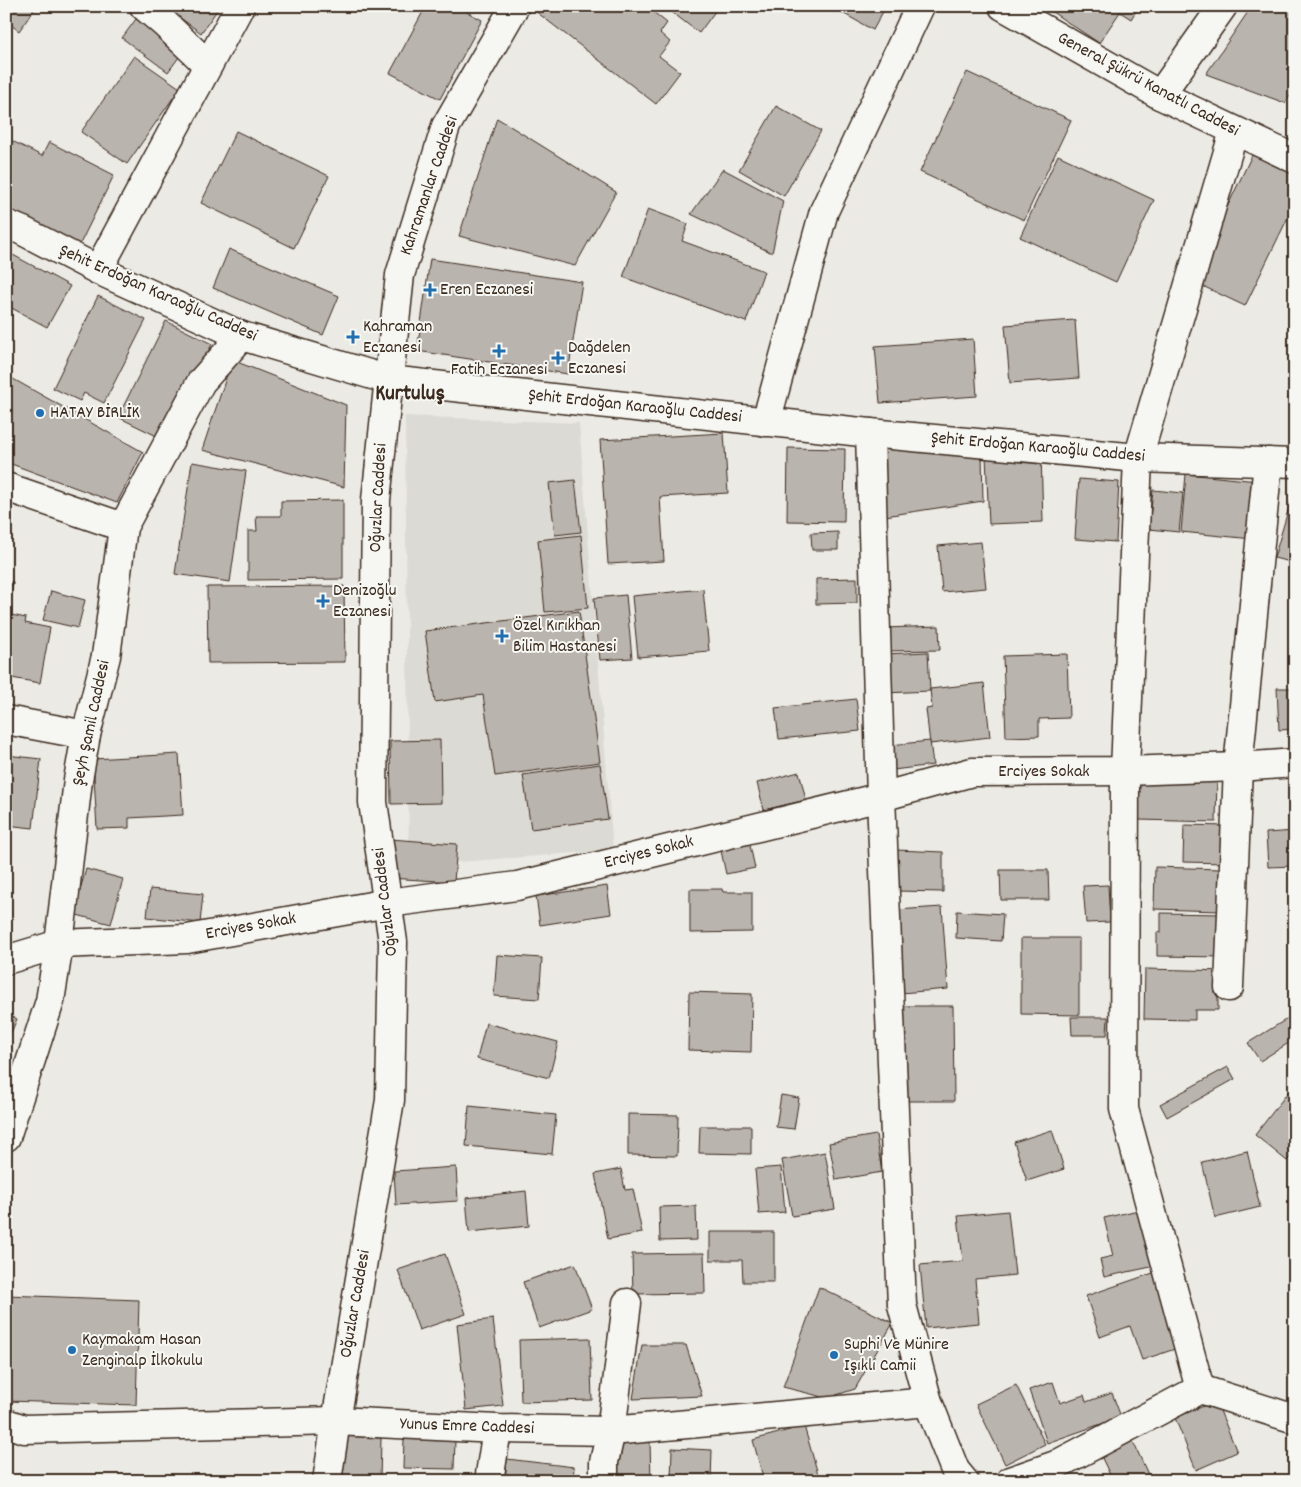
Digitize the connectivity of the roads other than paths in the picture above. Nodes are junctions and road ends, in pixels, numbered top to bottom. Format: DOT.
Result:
graph roads {
  1 [pos="144,6"];
  2 [pos="240,6"];
  3 [pos="515,6"];
  4 [pos="920,6"];
  5 [pos="1003,6"];
  6 [pos="1223,6"];
  7 [pos="208,64"];
  8 [pos="1160,95"];
  9 [pos="1234,131"];
  10 [pos="1295,159"];
  11 [pos="6,224"];
  12 [pos="98,270"];
  13 [pos="242,336"];
  14 [pos="389,380"];
  15 [pos="766,422"];
  16 [pos="870,433"];
  17 [pos="1138,458"];
  18 [pos="1268,462"];
  19 [pos="1295,463"];
  20 [pos="6,487"];
  21 [pos="122,527"];
  22 [pos="6,720"];
  23 [pos="86,735"];
  24 [pos="1295,763"];
  25 [pos="1238,767"];
  26 [pos="1125,771"];
  27 [pos="882,797"];
  28 [pos="388,903"];
  29 [pos="59,944"];
  30 [pos="6,960"];
  31 [pos="1229,987"];
  32 [pos="6,1137"];
  33 [pos="627,1302"];
  34 [pos="1200,1389"];
  35 [pos="928,1402"];
  36 [pos="1295,1419"];
  37 [pos="336,1422"];
  38 [pos="6,1423"];
  39 [pos="498,1430"];
  40 [pos="611,1431"];
  41 [pos="1060,1473"];
  42 [pos="327,1481"];
  43 [pos="489,1481"];
  44 [pos="604,1481"];
  45 [pos="964,1481"];
  46 [pos="1010,1481"];
  1 -- 7 [label="street"];
  2 -- 7 [label="street"];
  3 -- 14 [label="street, Kahramanlar Caddesi"];
  4 -- 15 [label="street"];
  5 -- 8 [label="street, General Şükrü Kanatlı Caddesi"];
  6 -- 8 [label="street"];
  7 -- 12 [label="street"];
  8 -- 9 [label="street, General Şükrü Kanatlı Caddesi"];
  9 -- 10 [label="street, General Şükrü Kanatlı Caddesi"];
  9 -- 17 [label="street"];
  11 -- 12 [label="street, Şehit Erdoğan Karaoğlu Caddesi"];
  12 -- 13 [label="street, Şehit Erdoğan Karaoğlu Caddesi"];
  13 -- 14 [label="street, Şehit Erdoğan Karaoğlu Caddesi"];
  13 -- 21 [label="street, Şeyh Şamil Caddesi"];
  14 -- 15 [label="street, Şehit Erdoğan Karaoğlu Caddesi"];
  14 -- 28 [label="street, Oğuzlar Caddesi"];
  15 -- 16 [label="street, Şehit Erdoğan Karaoğlu Caddesi"];
  16 -- 17 [label="street, Şehit Erdoğan Karaoğlu Caddesi"];
  16 -- 27 [label="street"];
  17 -- 18 [label="street, Şehit Erdoğan Karaoğlu Caddesi"];
  17 -- 26 [label="street"];
  18 -- 19 [label="street, Şehit Erdoğan Karaoğlu Caddesi"];
  18 -- 25 [label="street"];
  20 -- 21 [label="street"];
  21 -- 23 [label="street, Şeyh Şamil Caddesi"];
  22 -- 23 [label="street"];
  23 -- 29 [label="street, Şeyh Şamil Caddesi"];
  24 -- 25 [label="street, Erciyes Sokak"];
  25 -- 26 [label="street, Erciyes Sokak"];
  25 -- 31 [label="street"];
  26 -- 27 [label="street, Erciyes Sokak"];
  26 -- 34 [label="street"];
  27 -- 28 [label="street, Erciyes Sokak"];
  27 -- 35 [label="street"];
  28 -- 29 [label="street, Erciyes Sokak"];
  28 -- 37 [label="street, Oğuzlar Caddesi"];
  29 -- 30 [label="street, Erciyes Sokak"];
  29 -- 32 [label="street, Şeyh Şamil Caddesi"];
  33 -- 40 [label="street"];
  34 -- 36 [label="street"];
  34 -- 41 [label="street"];
  35 -- 40 [label="street, Yunus Emre Caddesi"];
  35 -- 45 [label="street"];
  37 -- 38 [label="street, Yunus Emre Caddesi"];
  37 -- 39 [label="street, Yunus Emre Caddesi"];
  37 -- 42 [label="street, Oğuzlar Caddesi"];
  39 -- 40 [label="street, Yunus Emre Caddesi"];
  39 -- 43 [label="street"];
  40 -- 44 [label="street"];
  41 -- 46 [label="street"];
}
